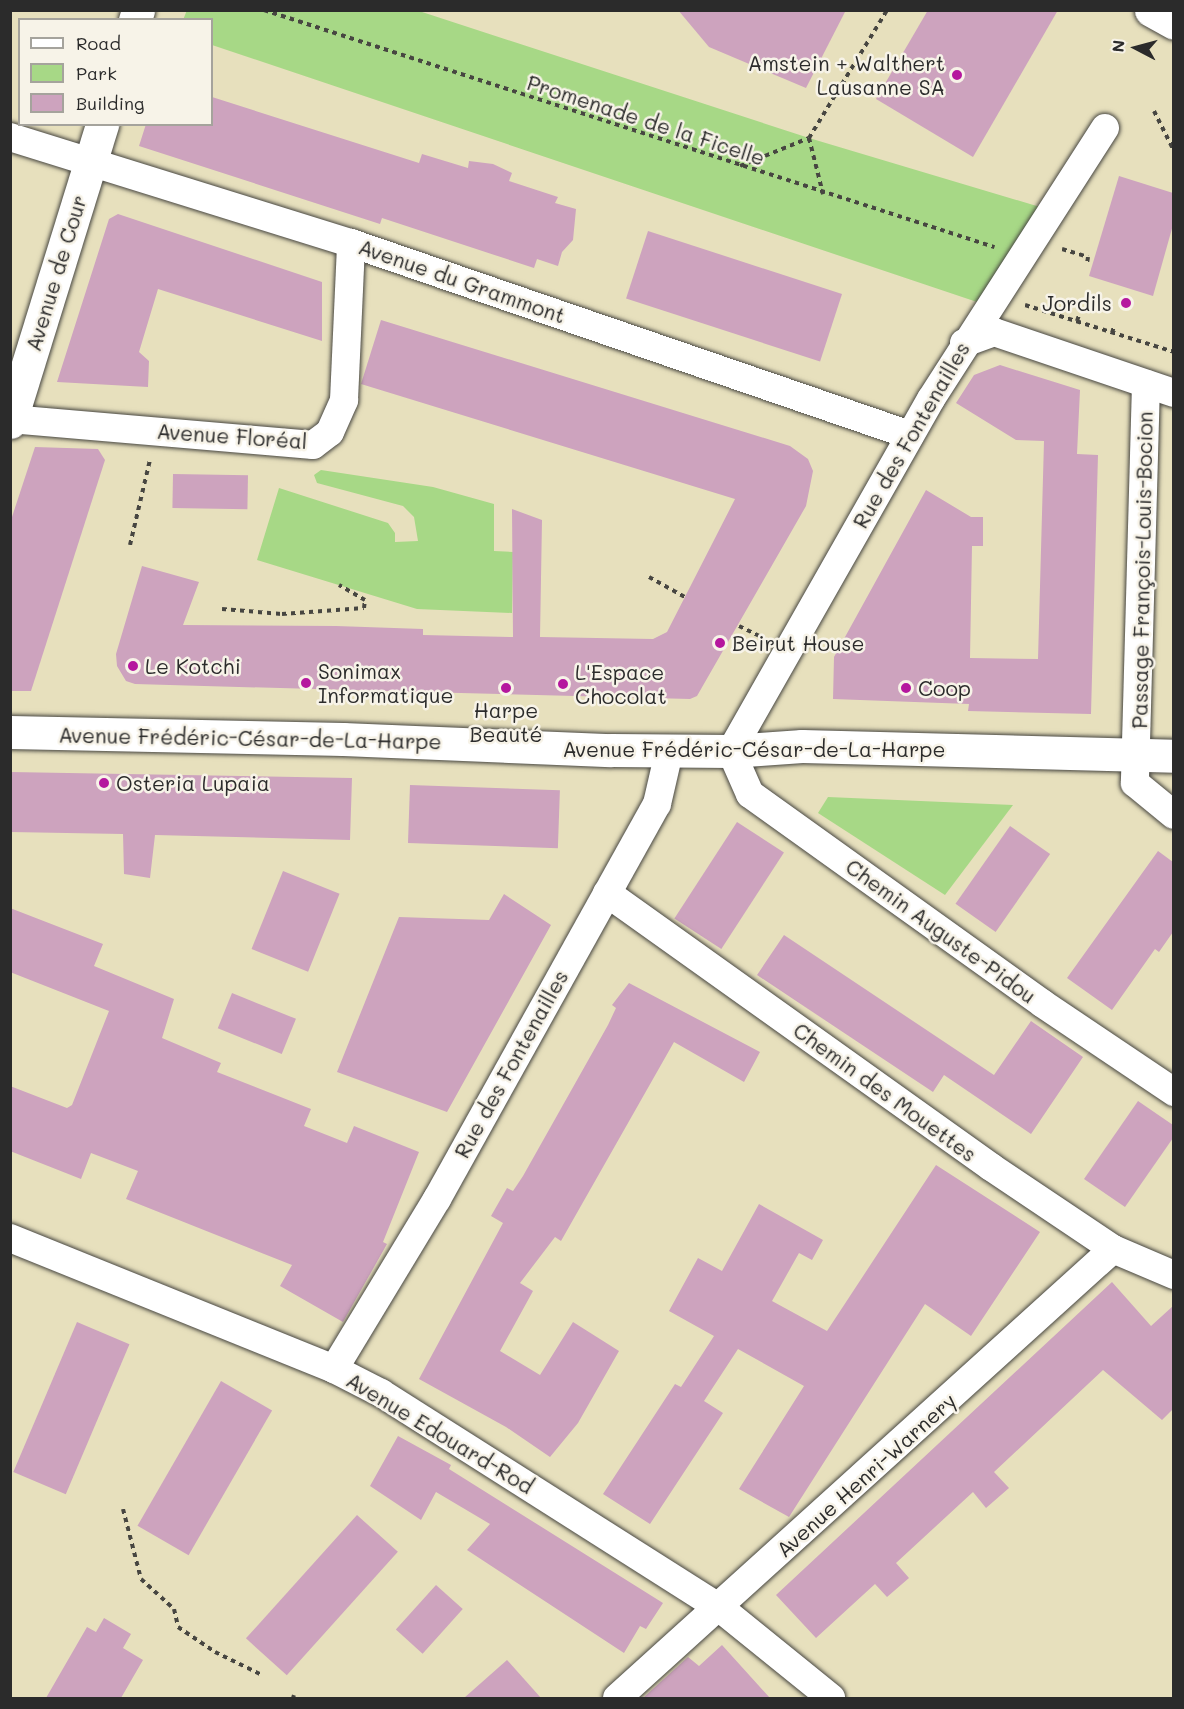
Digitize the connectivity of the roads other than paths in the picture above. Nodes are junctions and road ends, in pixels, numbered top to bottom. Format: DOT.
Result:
graph roads {
  1 [pos="1151,10"];
  2 [pos="1173,23"];
  3 [pos="101,126"];
  4 [pos="1105,128"];
  5 [pos="10,137"];
  6 [pos="90,162"];
  7 [pos="351,243"];
  8 [pos="964,343"];
  9 [pos="1146,384"];
  10 [pos="1173,393"];
  11 [pos="11,420"];
  12 [pos="910,435"];
  13 [pos="10,732"];
  14 [pos="731,751"];
  15 [pos="669,752"];
  16 [pos="1137,755"];
  17 [pos="1173,756"];
  18 [pos="1173,815"];
  19 [pos="607,893"];
  20 [pos="1173,1092"];
  21 [pos="10,1238"];
  22 [pos="1113,1249"];
  23 [pos="1173,1272"];
  24 [pos="334,1370"];
  25 [pos="720,1608"];
  26 [pos="617,1698"];
  27 [pos="831,1698"];
  1 -- 2 [label="street"];
  3 -- 6 [label="street, Avenue de Cour"];
  4 -- 8 [label="street, Rue des Fontenailles"];
  5 -- 6 [label="street, Avenue du Grammont"];
  6 -- 7 [label="street, Avenue du Grammont"];
  6 -- 11 [label="street, Avenue de Cour"];
  7 -- 11 [label="street, Avenue Floréal"];
  7 -- 12 [label="street, Avenue du Grammont"];
  8 -- 9 [label="street"];
  8 -- 12 [label="street, Rue des Fontenailles"];
  9 -- 10 [label="street"];
  9 -- 16 [label="street, Passage François-Louis-Bocion"];
  12 -- 14 [label="street, Rue des Fontenailles"];
  13 -- 15 [label="street, Avenue Frédéric-César-de-La-Harpe"];
  14 -- 15 [label="street, Avenue Frédéric-César-de-La-Harpe"];
  14 -- 16 [label="street, Avenue Frédéric-César-de-La-Harpe"];
  14 -- 20 [label="street, Chemin Auguste-Pidou"];
  15 -- 19 [label="street, Rue des Fontenailles"];
  16 -- 17 [label="street, Avenue Frédéric-César-de-La-Harpe"];
  16 -- 18 [label="street"];
  19 -- 22 [label="street, Chemin des Mouettes"];
  19 -- 24 [label="street, Rue des Fontenailles"];
  21 -- 24 [label="street, Avenue Edouard-Rod"];
  22 -- 23 [label="street, Chemin des Mouettes"];
  22 -- 25 [label="street, Avenue Henri-Warnery"];
  24 -- 25 [label="street, Avenue Edouard-Rod"];
  25 -- 26 [label="street, Avenue Henri-Warnery"];
  25 -- 27 [label="street, Avenue Edouard-Rod"];
}
